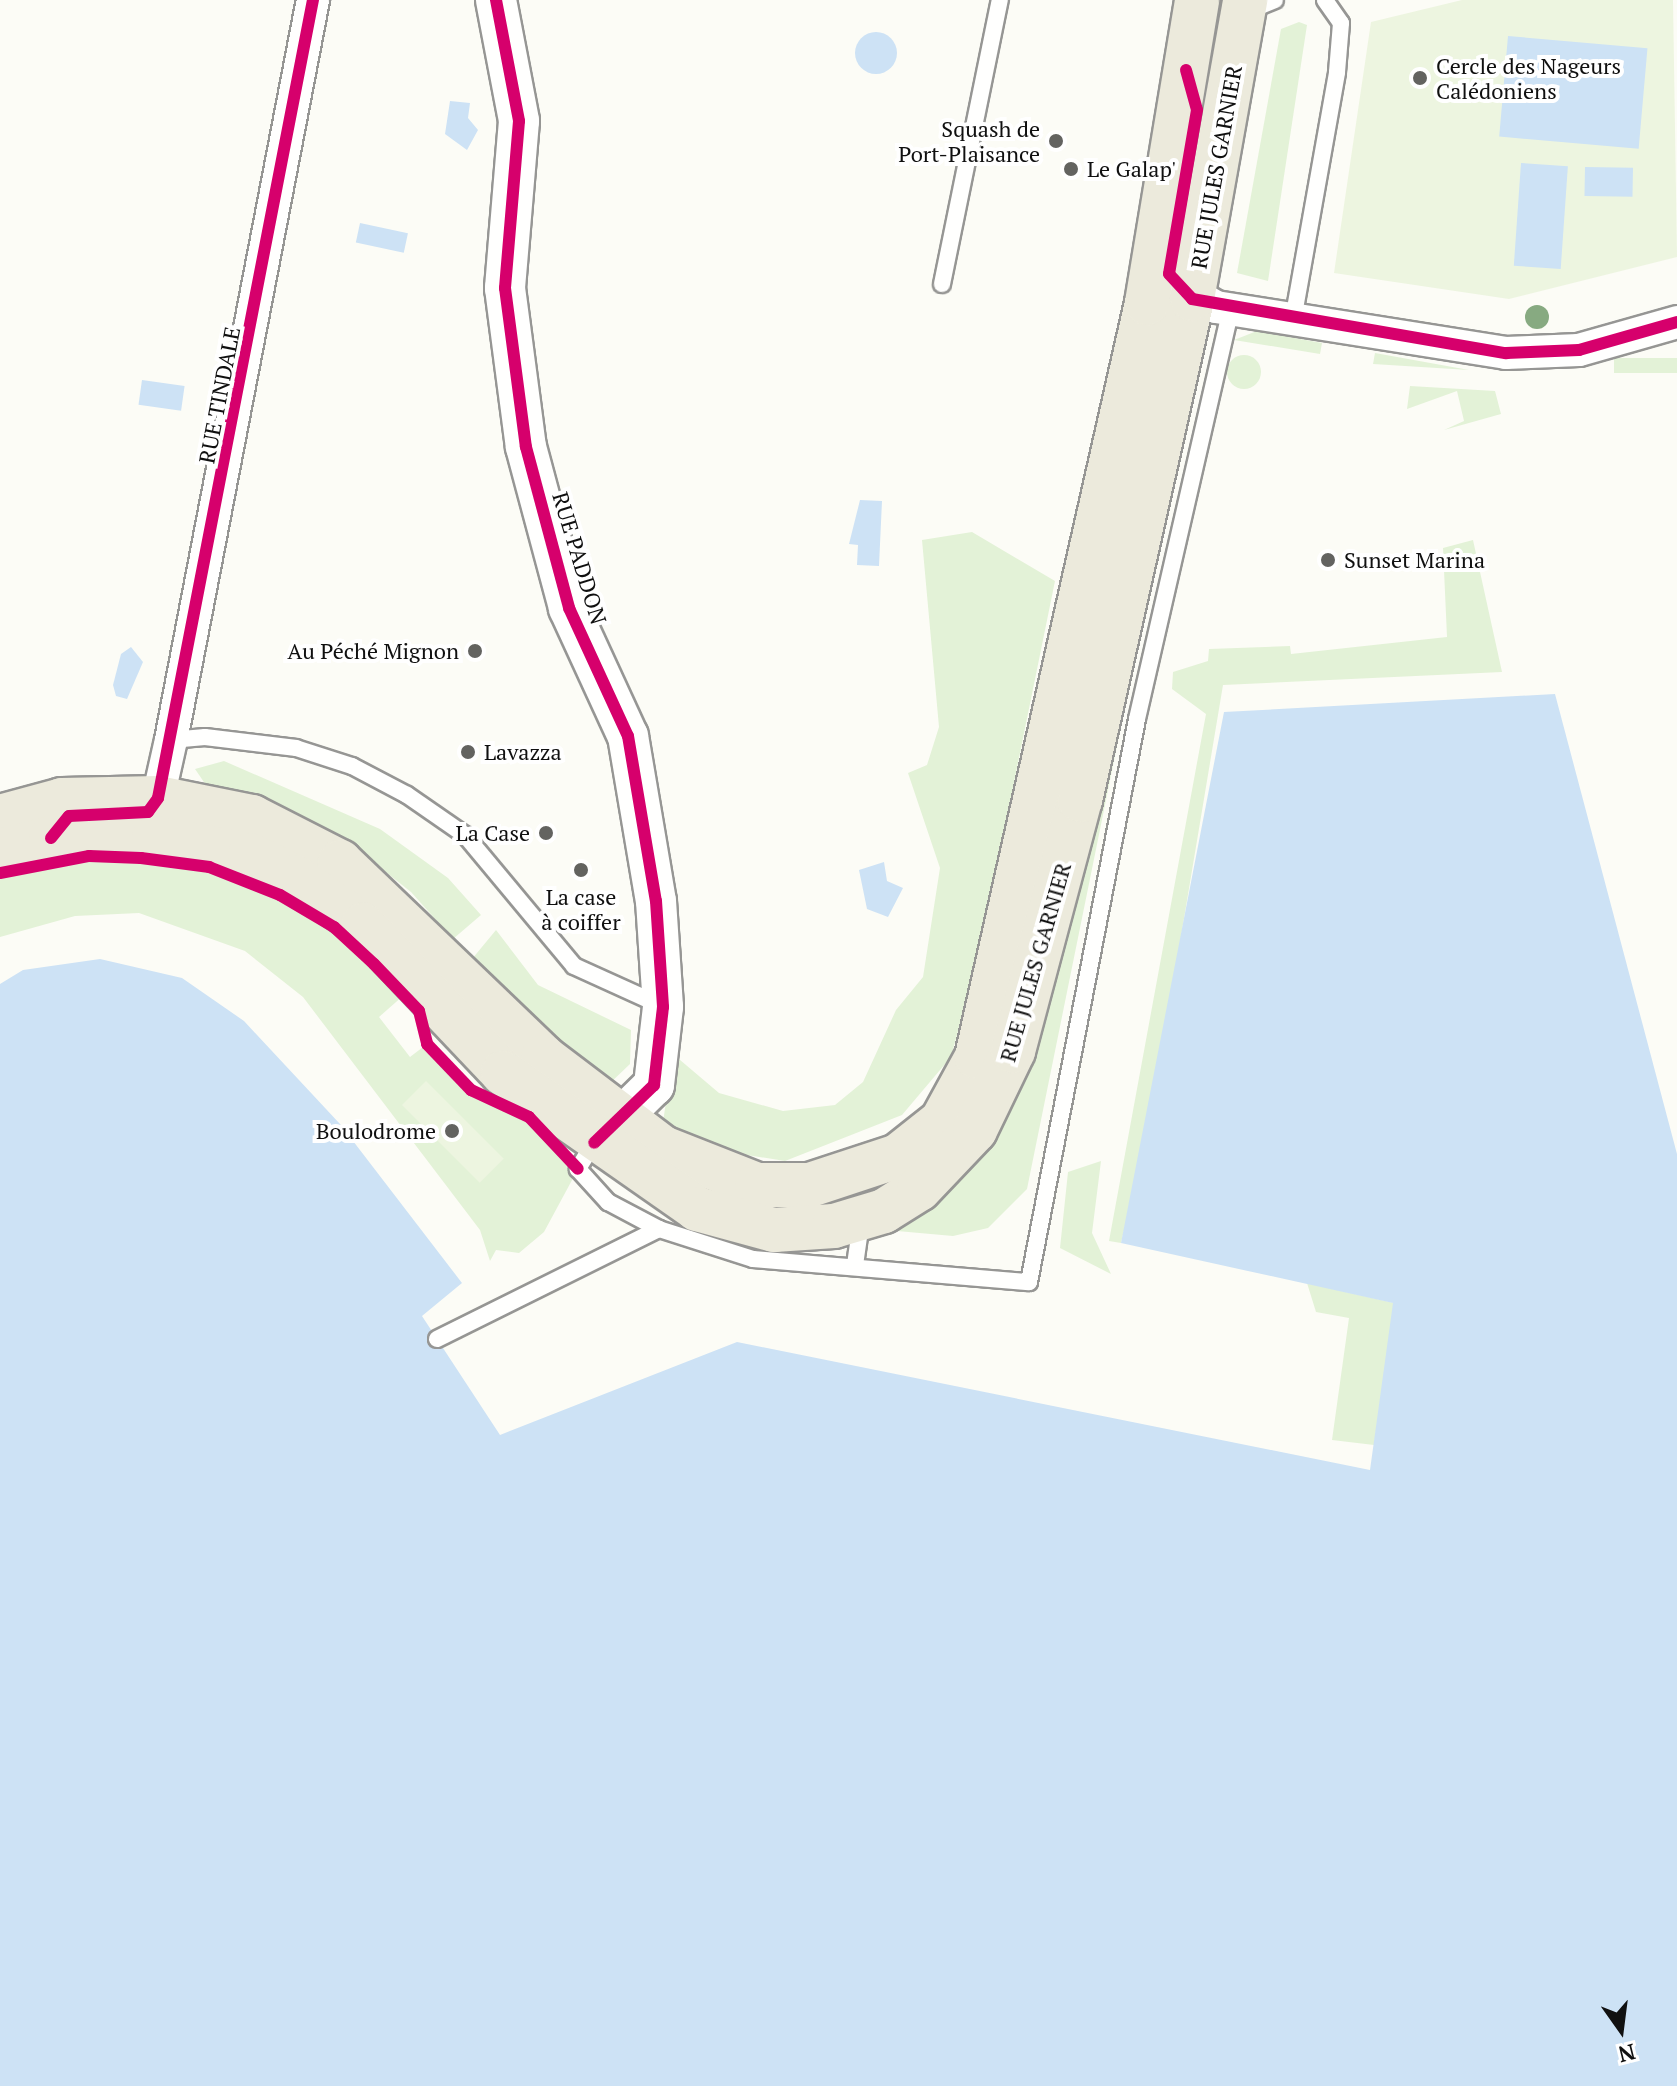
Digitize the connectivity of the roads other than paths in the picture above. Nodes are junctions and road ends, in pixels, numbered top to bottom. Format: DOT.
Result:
graph roads {
  1 [pos="313,0"];
  2 [pos="496,0"];
  3 [pos="1000,0"];
  4 [pos="1197,0"];
  5 [pos="1325,0"];
  6 [pos="1247,3"];
  7 [pos="1186,70"];
  8 [pos="942,284"];
  9 [pos="1212,304"];
  10 [pos="1293,320"];
  11 [pos="1677,322"];
  12 [pos="1112,465"];
  13 [pos="171,740"];
  14 [pos="158,798"];
  15 [pos="0,817"];
  16 [pos="51,838"];
  17 [pos="0,851"];
  18 [pos="250,855"];
  19 [pos="663,1007"];
  20 [pos="608,1132"];
  21 [pos="862,1218"];
  22 [pos="659,1229"];
  23 [pos="855,1265"];
  24 [pos="437,1339"];
  1 -- 13 [label="street, RUE TINDALE"];
  2 -- 19 [label="street, RUE PADDON"];
  3 -- 8 [label="lane"];
  4 -- 7 [label="main road, RUE JULES GARNIER"];
  5 -- 10 [label="lane"];
  6 -- 9 [label="main road, RUE JULES GARNIER"];
  7 -- 9 [label="street"];
  7 -- 12 [label="main road, RUE JULES GARNIER"];
  9 -- 10 [label="street"];
  9 -- 12 [label="street"];
  9 -- 21 [label="main road, RUE JULES GARNIER"];
  9 -- 23 [label="lane"];
  10 -- 11 [label="street"];
  12 -- 20 [label="main road, RUE JULES GARNIER"];
  13 -- 14 [label="street, RUE TINDALE"];
  13 -- 19 [label="lane"];
  14 -- 15 [label="main road, RUE JULES GARNIER"];
  14 -- 16 [label="street"];
  14 -- 18 [label="street"];
  14 -- 20 [label="main road, RUE JULES GARNIER"];
  16 -- 17 [label="main road, RUE JULES GARNIER"];
  16 -- 18 [label="main road, RUE JULES GARNIER"];
  18 -- 20 [label="main road, RUE JULES GARNIER"];
  19 -- 20 [label="street, RUE PADDON"];
  20 -- 21 [label="main road, RUE JULES GARNIER"];
  20 -- 22 [label="lane"];
  21 -- 23 [label="lane"];
  22 -- 23 [label="lane"];
  22 -- 24 [label="lane"];
}
